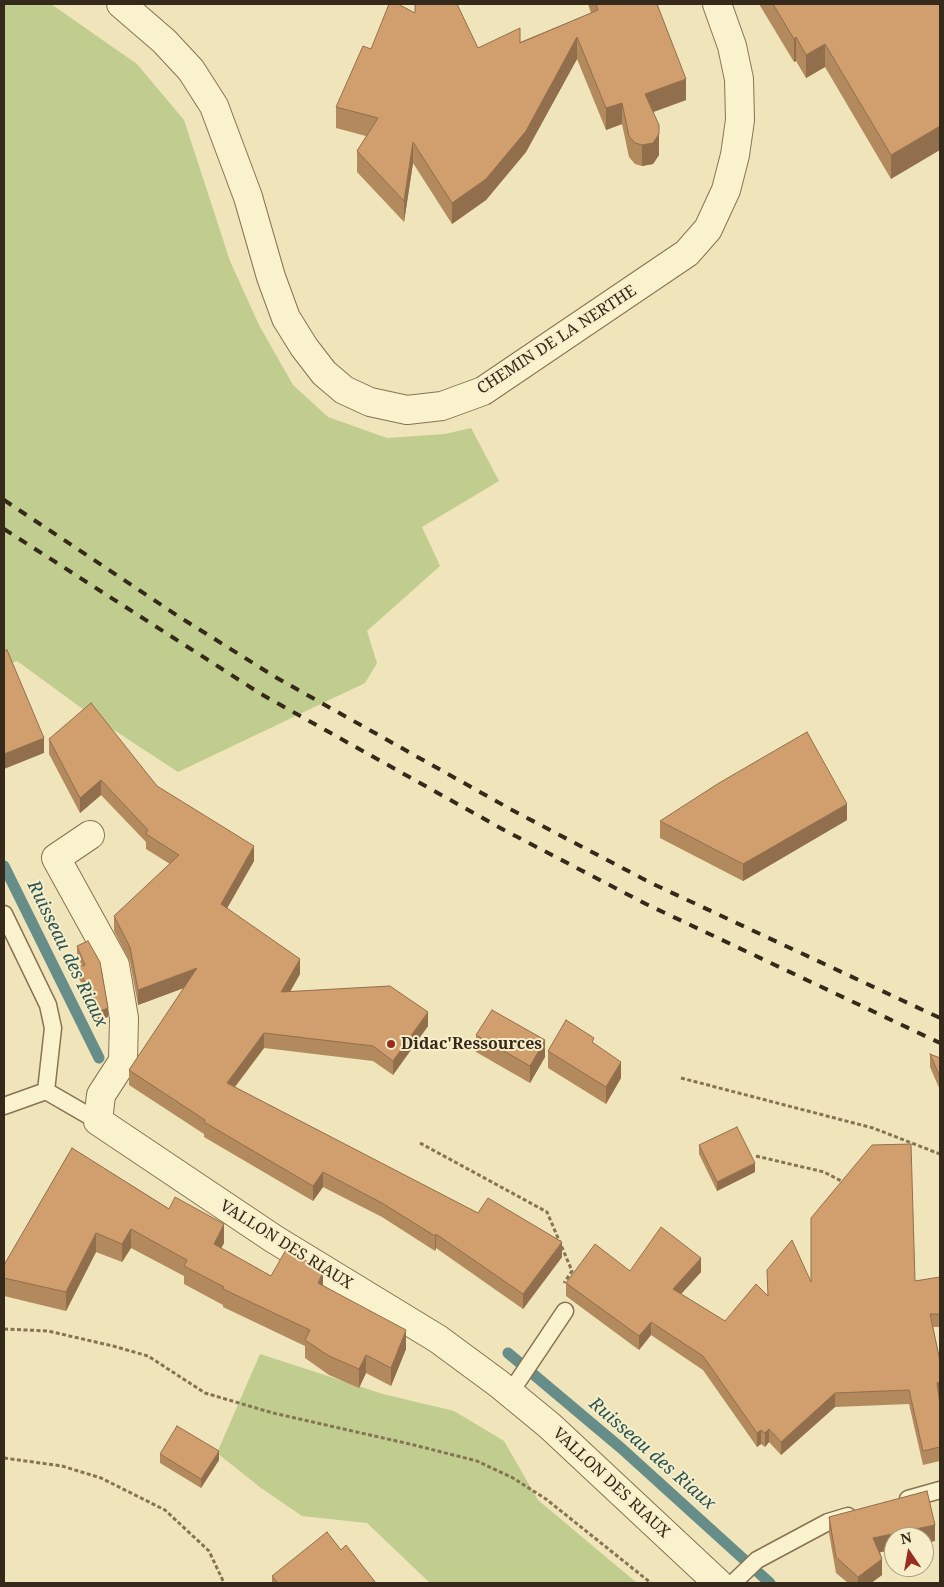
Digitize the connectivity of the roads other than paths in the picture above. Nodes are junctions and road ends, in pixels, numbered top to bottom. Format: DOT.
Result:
graph roads {
  1 [pos="121,4"];
  2 [pos="717,4"];
  3 [pos="90,835"];
  4 [pos="4,914"];
  5 [pos="46,1091"];
  6 [pos="4,1106"];
  7 [pos="98,1121"];
  8 [pos="565,1311"];
  9 [pos="514,1387"];
  10 [pos="940,1490"];
  11 [pos="893,1504"];
  12 [pos="865,1512"];
  13 [pos="738,1578"];
  14 [pos="718,1583"];
  1 -- 2 [label="street, CHEMIN DE LA NERTHE"];
  3 -- 7 [label="street"];
  4 -- 5 [label="lane"];
  5 -- 6 [label="lane"];
  5 -- 7 [label="lane"];
  7 -- 9 [label="street, VALLON DES RIAUX"];
  8 -- 9 [label="lane"];
  9 -- 14 [label="street, VALLON DES RIAUX"];
  10 -- 11 [label="lane"];
  12 -- 13 [label="lane"];
}
